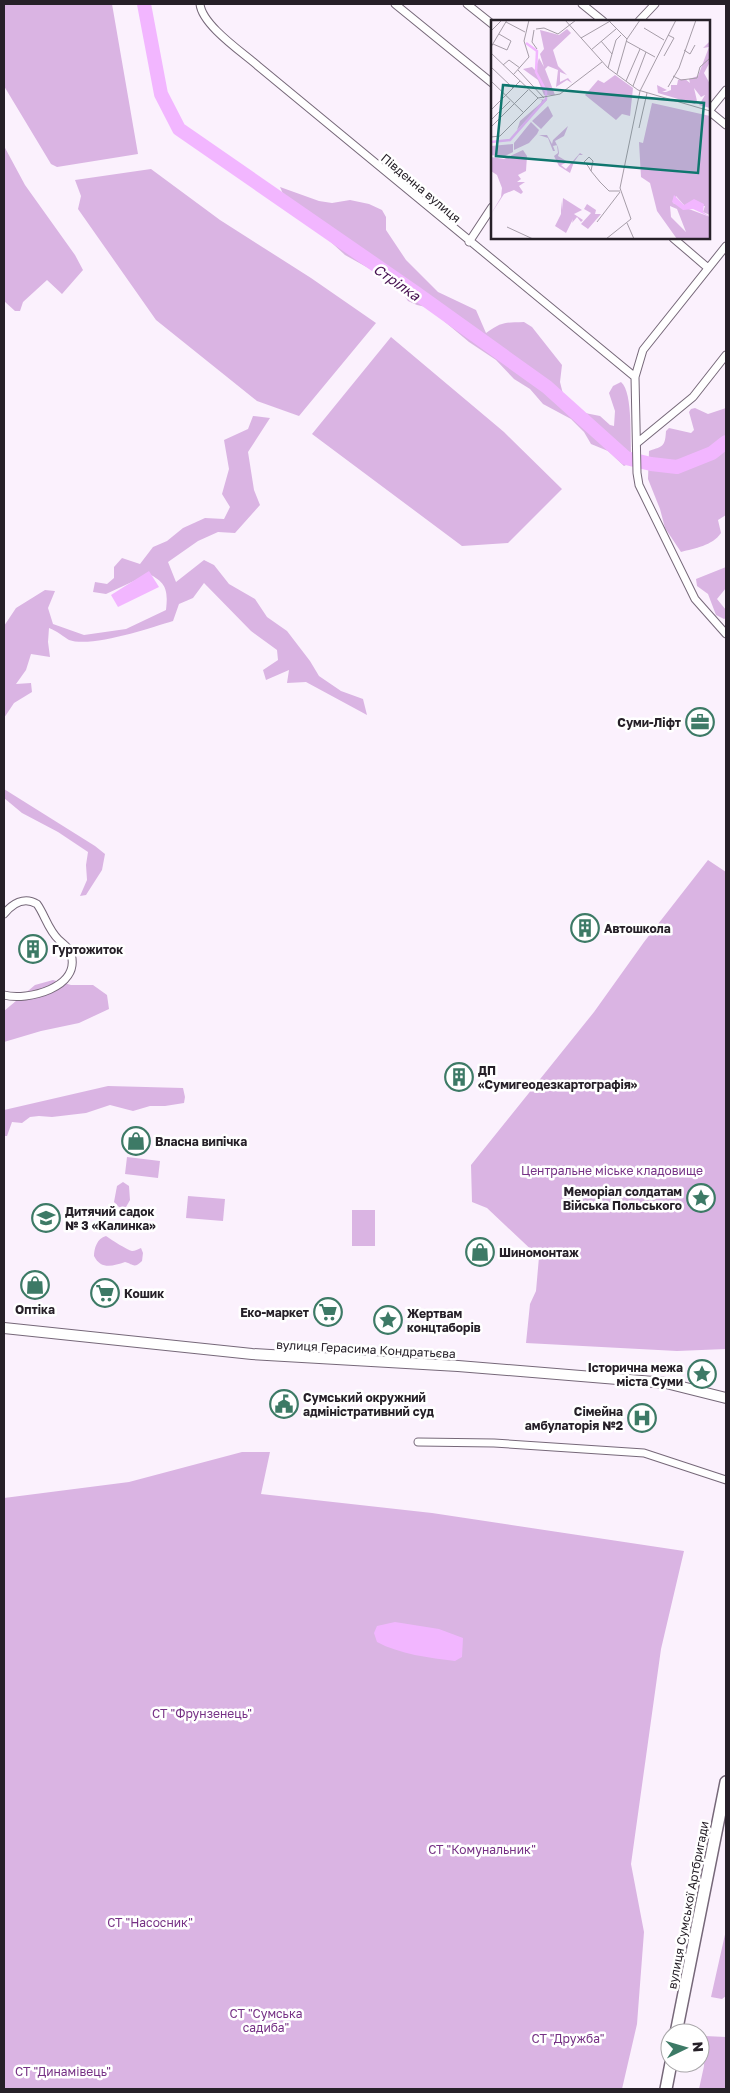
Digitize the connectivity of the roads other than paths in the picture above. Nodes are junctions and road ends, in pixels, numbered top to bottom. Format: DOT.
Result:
graph roads {
  1 [pos="395,4"];
  2 [pos="467,4"];
  3 [pos="582,4"];
  4 [pos="655,4"];
  5 [pos="200,6"];
  6 [pos="602,20"];
  7 [pos="640,20"];
  8 [pos="491,23"];
  9 [pos="491,82"];
  10 [pos="726,90"];
  11 [pos="710,110"];
  12 [pos="710,112"];
  13 [pos="726,125"];
  14 [pos="491,209"];
  15 [pos="674,239"];
  16 [pos="469,242"];
  17 [pos="726,246"];
  18 [pos="708,268"];
  19 [pos="726,355"];
  20 [pos="635,377"];
  21 [pos="637,443"];
  22 [pos="726,634"];
  23 [pos="4,914"];
  24 [pos="4,995"];
  25 [pos="4,1328"];
  26 [pos="726,1398"];
  27 [pos="418,1442"];
  28 [pos="726,1480"];
  29 [pos="726,1782"];
  30 [pos="678,2023"];
  31 [pos="669,2073"];
  32 [pos="666,2089"];
  1 -- 9 [label="street"];
  2 -- 8 [label="street"];
  3 -- 6 [label="street"];
  4 -- 7 [label="street"];
  5 -- 16 [label="street, Південна вулиця"];
  10 -- 11 [label="street"];
  12 -- 13 [label="street"];
  14 -- 16 [label="street"];
  15 -- 18 [label="street"];
  16 -- 20 [label="street, Південна вулиця"];
  17 -- 18 [label="street"];
  18 -- 20 [label="street"];
  19 -- 21 [label="street"];
  20 -- 21 [label="street"];
  21 -- 22 [label="street"];
  23 -- 24 [label="street"];
  25 -- 26 [label="main road, вулиця Герасима Кондратьєва"];
  27 -- 28 [label="street"];
  29 -- 30 [label="main road, вулиця Сумської Артбригади"];
  31 -- 32 [label="main road"];
}
